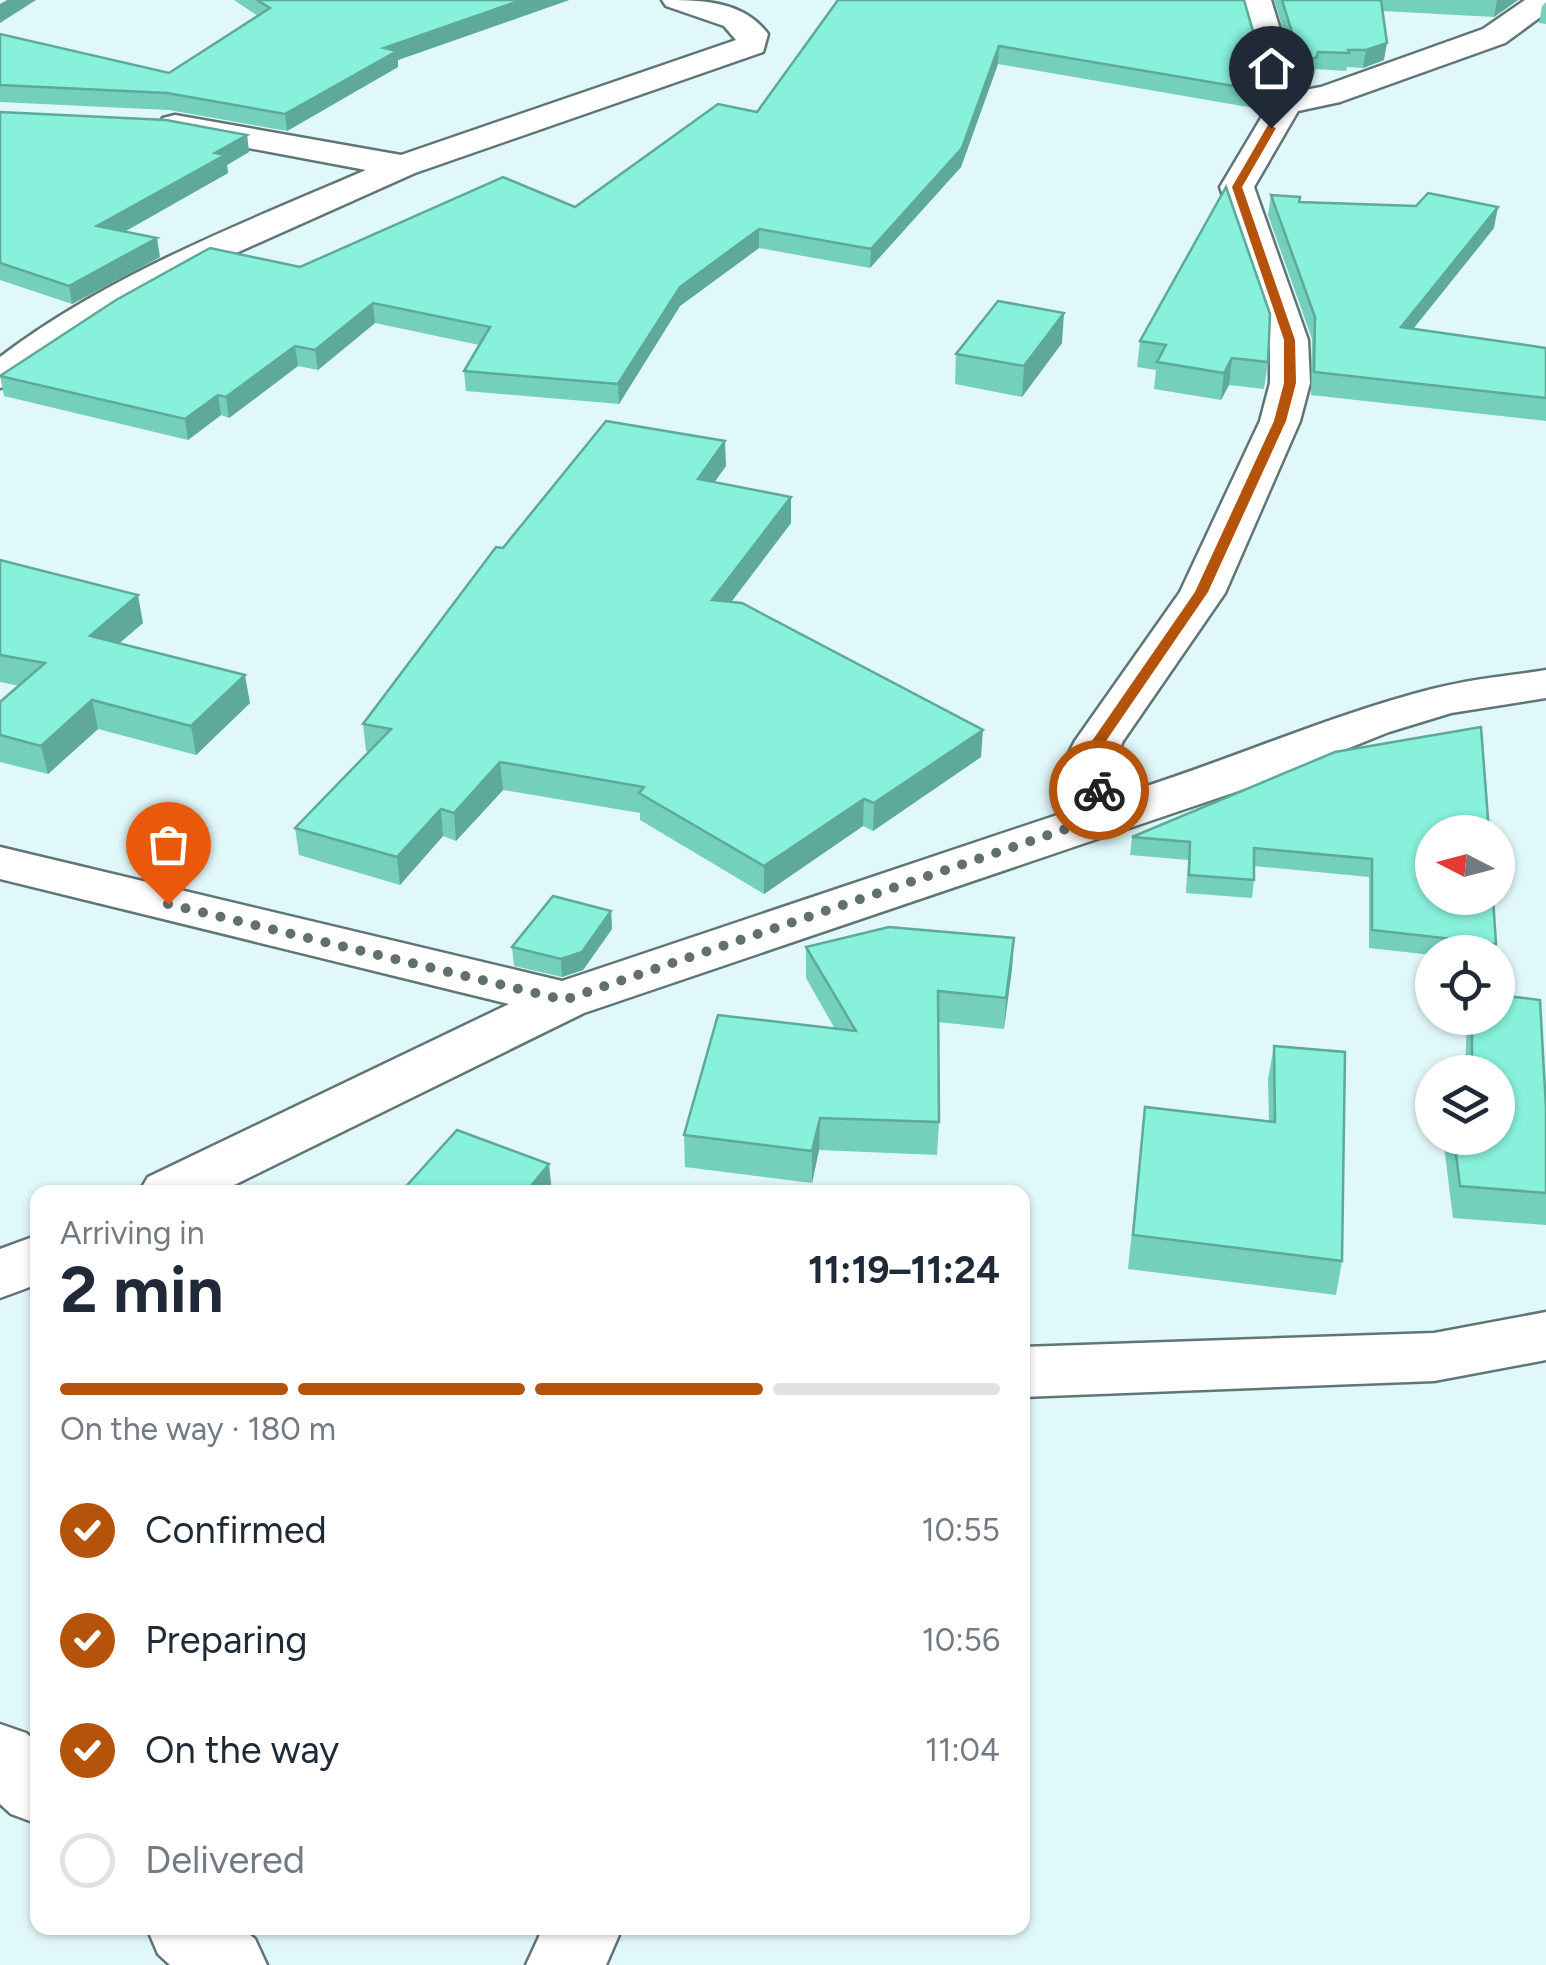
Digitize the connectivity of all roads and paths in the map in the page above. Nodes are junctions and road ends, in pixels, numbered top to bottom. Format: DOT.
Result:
graph roads {
  1 [pos="678,0"];
  2 [pos="1256,0"];
  3 [pos="1544,0"];
  4 [pos="1494,36"];
  5 [pos="1529,42"];
  6 [pos="1286,103"];
  7 [pos="150,123"];
  8 [pos="403,166"];
  9 [pos="0,376"];
  10 [pos="1546,684"];
  11 [pos="1110,814"];
  12 [pos="0,863"];
  13 [pos="564,1000"];
  14 [pos="183,1185"];
  15 [pos="30,1260"];
  16 [pos="0,1275"];
  17 [pos="1546,1336"];
  18 [pos="1030,1372"];
  19 [pos="0,1756"];
  20 [pos="30,1783"];
  21 [pos="194,1935"];
  22 [pos="580,1935"];
  23 [pos="226,1965"];
  24 [pos="566,1965"];
  1 -- 8 [label="street"];
  2 -- 6 [label="street"];
  3 -- 4 [label="street"];
  4 -- 5 [label="street"];
  4 -- 6 [label="street"];
  6 -- 11 [label="street"];
  7 -- 8 [label="street"];
  8 -- 9 [label="street"];
  10 -- 11 [label="street"];
  11 -- 13 [label="street"];
  12 -- 13 [label="street"];
  13 -- 14 [label="street"];
  15 -- 16 [label="street"];
  17 -- 18 [label="street"];
  19 -- 20 [label="street"];
  21 -- 23 [label="street"];
  22 -- 24 [label="street"];
}
